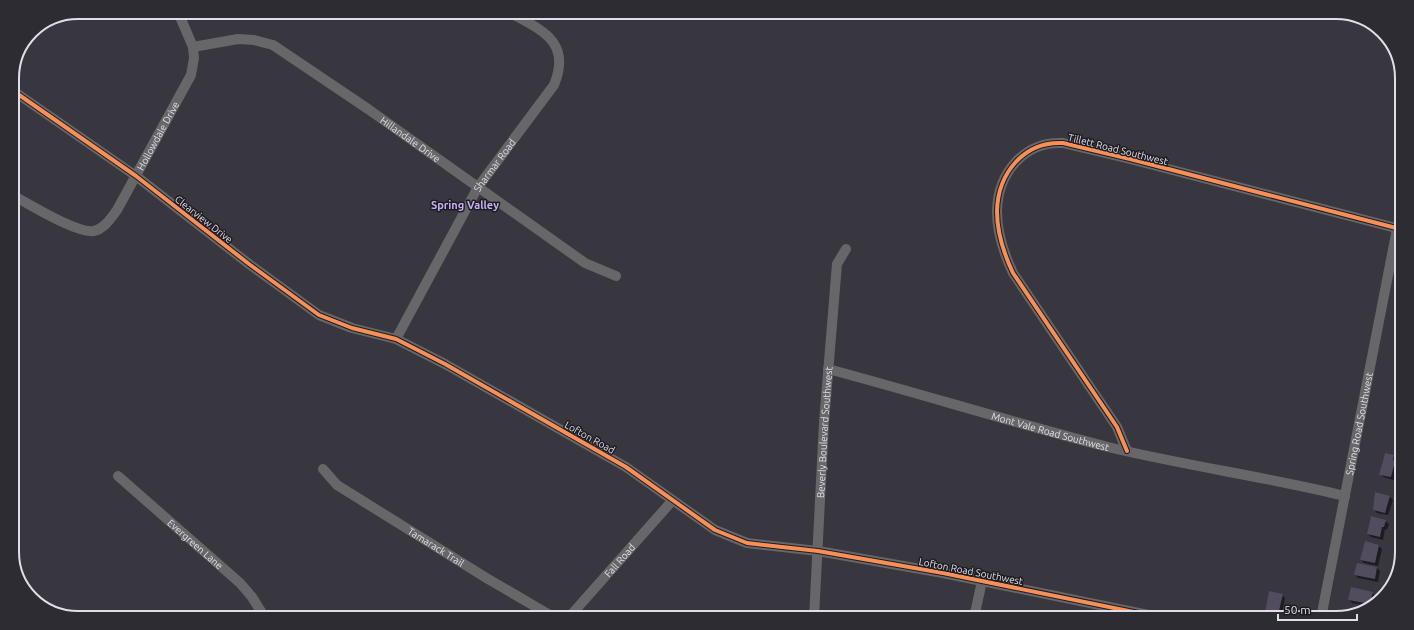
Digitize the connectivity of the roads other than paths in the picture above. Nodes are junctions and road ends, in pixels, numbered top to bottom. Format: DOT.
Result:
graph roads {
  1 [pos="181,19"];
  2 [pos="522,19"];
  3 [pos="193,47"];
  4 [pos="19,95"];
  5 [pos="136,176"];
  6 [pos="478,187"];
  7 [pos="19,199"];
  8 [pos="1395,228"];
  9 [pos="846,249"];
  10 [pos="1395,249"];
  11 [pos="616,276"];
  12 [pos="396,339"];
  13 [pos="828,369"];
  14 [pos="1127,451"];
  15 [pos="323,469"];
  16 [pos="118,476"];
  17 [pos="1346,496"];
  18 [pos="672,501"];
  19 [pos="775,546"];
  20 [pos="818,551"];
  21 [pos="982,581"];
  22 [pos="260,611"];
  23 [pos="543,611"];
  24 [pos="575,611"];
  25 [pos="814,611"];
  26 [pos="976,611"];
  27 [pos="1111,611"];
  28 [pos="1322,611"];
  1 -- 3 [label="street, Hollowdale Drive"];
  2 -- 6 [label="street, Sharmar Road"];
  3 -- 5 [label="street, Hollowdale Drive"];
  3 -- 6 [label="street, Hillandale Drive"];
  4 -- 5 [label="street, Clearview Drive"];
  5 -- 7 [label="street, Hollowdale Drive"];
  5 -- 12 [label="street, Clearview Drive"];
  6 -- 11 [label="street, Hillandale Drive"];
  6 -- 12 [label="street, Sharmar Road"];
  8 -- 14 [label="street, Tillett Road Southwest"];
  9 -- 13 [label="street, Beverly Boulevard Southwest"];
  10 -- 17 [label="street, Spring Road Southwest"];
  12 -- 18 [label="street, Lofton Road"];
  13 -- 14 [label="street, Mont Vale Road Southwest"];
  13 -- 20 [label="street, Beverly Boulevard Southwest"];
  14 -- 17 [label="street, Mont Vale Road Southwest"];
  15 -- 23 [label="street, Tamarack Trail"];
  16 -- 22 [label="street, Evergreen Lane"];
  17 -- 28 [label="street, Spring Road Southwest"];
  18 -- 19 [label="street, Lofton Road"];
  18 -- 24 [label="street, Fall Road"];
  19 -- 20 [label="street, Lofton Road Southwest"];
  20 -- 21 [label="street, Lofton Road Southwest"];
  20 -- 25 [label="street, Beverly Boulevard Southwest"];
  21 -- 26 [label="street"];
  21 -- 27 [label="street, Lofton Road Southwest"];
}
